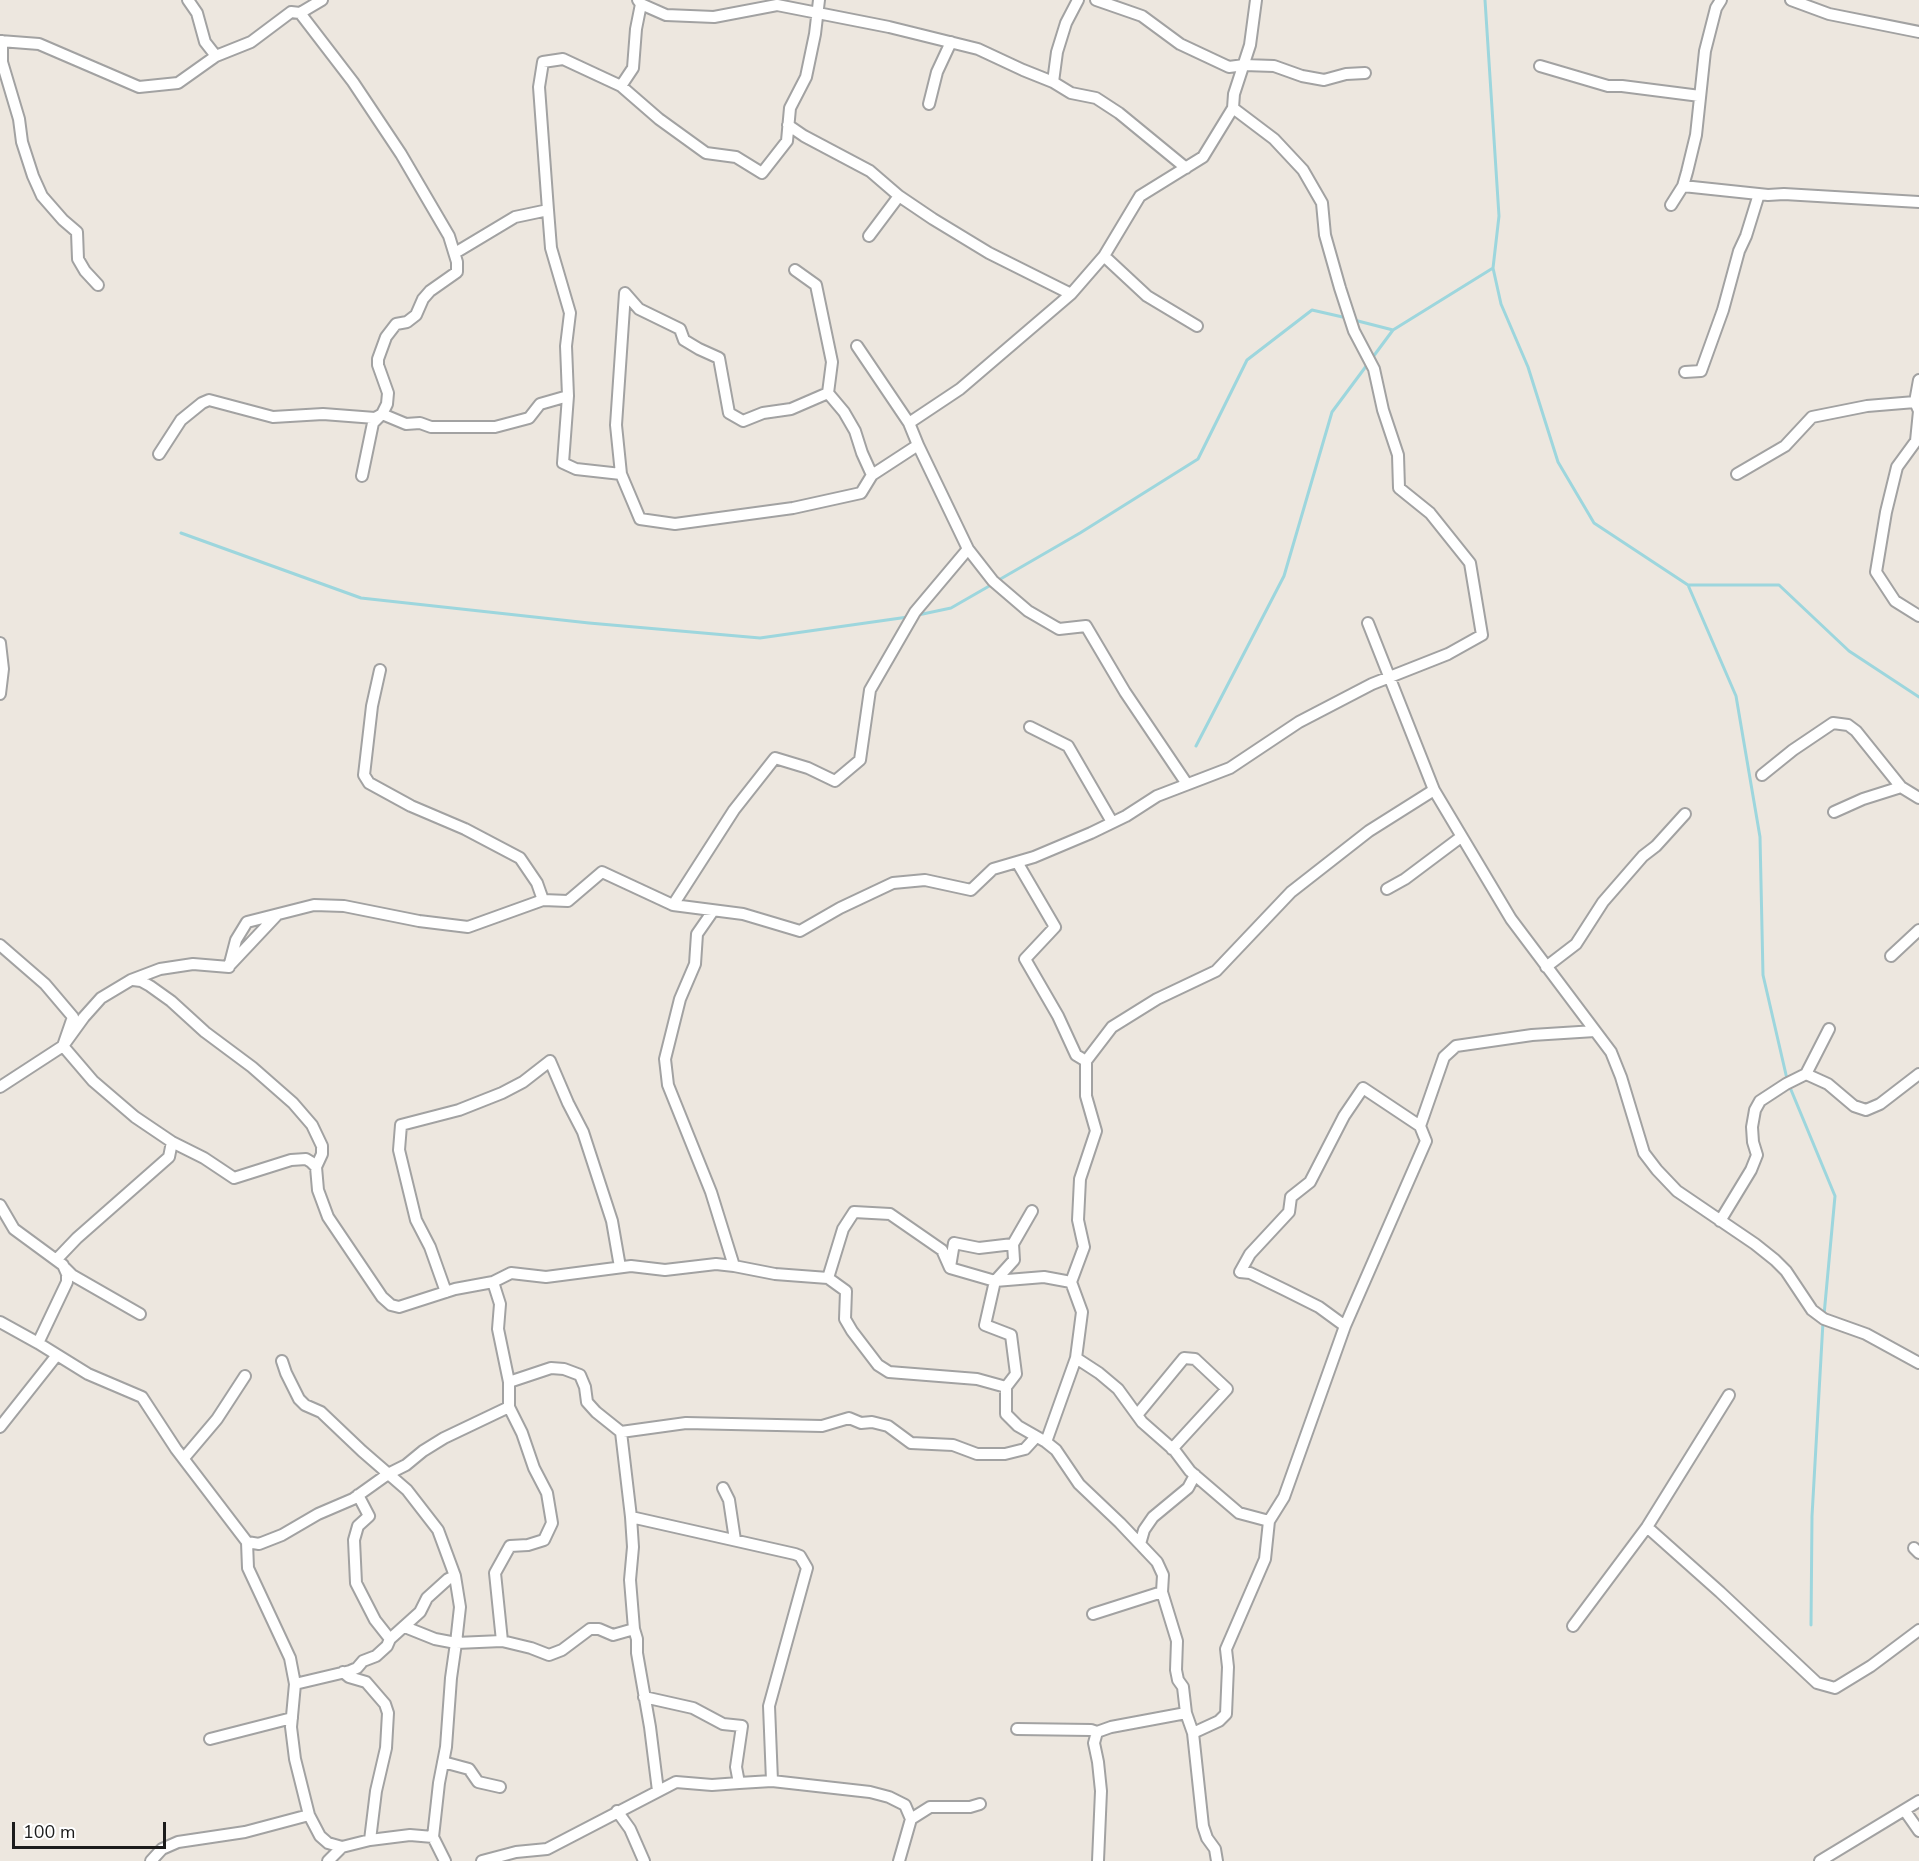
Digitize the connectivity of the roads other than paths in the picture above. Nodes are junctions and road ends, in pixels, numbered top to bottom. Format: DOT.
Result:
graph roads {
  1 [pos="188,0"];
  2 [pos="322,0"];
  3 [pos="819,0"];
  4 [pos="1078,0"];
  5 [pos="1095,0"];
  6 [pos="1256,0"];
  7 [pos="1721,0"];
  8 [pos="1791,0"];
  9 [pos="640,2"];
  10 [pos="300,13"];
  11 [pos="818,13"];
  12 [pos="1919,32"];
  13 [pos="1,41"];
  14 [pos="951,42"];
  15 [pos="216,56"];
  16 [pos="1244,65"];
  17 [pos="1540,66"];
  18 [pos="1365,72"];
  19 [pos="1053,82"];
  20 [pos="621,86"];
  21 [pos="1700,96"];
  22 [pos="929,104"];
  23 [pos="1233,108"];
  24 [pos="788,125"];
  25 [pos="1186,168"];
  26 [pos="1683,186"];
  27 [pos="1759,194"];
  28 [pos="899,196"];
  29 [pos="1919,202"];
  30 [pos="1671,205"];
  31 [pos="548,210"];
  32 [pos="869,236"];
  33 [pos="455,253"];
  34 [pos="1104,256"];
  35 [pos="795,270"];
  36 [pos="98,285"];
  37 [pos="1071,294"];
  38 [pos="1197,326"];
  39 [pos="857,346"];
  40 [pos="1686,372"];
  41 [pos="1919,379"];
  42 [pos="828,393"];
  43 [pos="568,396"];
  44 [pos="1916,402"];
  45 [pos="382,414"];
  46 [pos="909,423"];
  47 [pos="918,445"];
  48 [pos="159,454"];
  49 [pos="621,474"];
  50 [pos="1737,474"];
  51 [pos="872,475"];
  52 [pos="362,476"];
  53 [pos="968,549"];
  54 [pos="1919,616"];
  55 [pos="1368,623"];
  56 [pos="0,643"];
  57 [pos="380,670"];
  58 [pos="1389,679"];
  59 [pos="0,694"];
  60 [pos="1030,727"];
  61 [pos="1762,775"];
  62 [pos="1187,784"];
  63 [pos="1901,787"];
  64 [pos="1434,790"];
  65 [pos="1919,798"];
  66 [pos="1834,812"];
  67 [pos="1685,814"];
  68 [pos="1112,822"];
  69 [pos="1461,837"];
  70 [pos="1017,862"];
  71 [pos="1387,889"];
  72 [pos="543,900"];
  73 [pos="673,905"];
  74 [pos="713,910"];
  75 [pos="276,916"];
  76 [pos="1919,930"];
  77 [pos="0,945"];
  78 [pos="1891,956"];
  79 [pos="229,967"];
  80 [pos="1546,967"];
  81 [pos="130,980"];
  82 [pos="1829,1029"];
  83 [pos="1595,1031"];
  84 [pos="63,1046"];
  85 [pos="1086,1061"];
  86 [pos="1806,1074"];
  87 [pos="1919,1074"];
  88 [pos="0,1087"];
  89 [pos="1420,1126"];
  90 [pos="172,1142"];
  91 [pos="316,1167"];
  92 [pos="0,1205"];
  93 [pos="1032,1210"];
  94 [pos="1720,1221"];
  95 [pos="1012,1244"];
  96 [pos="59,1263"];
  97 [pos="734,1266"];
  98 [pos="620,1267"];
  99 [pos="950,1268"];
  100 [pos="828,1278"];
  101 [pos="996,1281"];
  102 [pos="493,1282"];
  103 [pos="1071,1282"];
  104 [pos="446,1293"];
  105 [pos="140,1314"];
  106 [pos="0,1322"];
  107 [pos="1345,1326"];
  108 [pos="38,1343"];
  109 [pos="57,1355"];
  110 [pos="1076,1358"];
  111 [pos="282,1361"];
  112 [pos="1919,1363"];
  113 [pos="245,1376"];
  114 [pos="509,1382"];
  115 [pos="1006,1387"];
  116 [pos="1729,1395"];
  117 [pos="509,1407"];
  118 [pos="1137,1415"];
  119 [pos="0,1427"];
  120 [pos="621,1432"];
  121 [pos="1041,1439"];
  122 [pos="1172,1449"];
  123 [pos="184,1458"];
  124 [pos="388,1474"];
  125 [pos="1195,1475"];
  126 [pos="723,1488"];
  127 [pos="358,1496"];
  128 [pos="631,1516"];
  129 [pos="1269,1521"];
  130 [pos="1647,1527"];
  131 [pos="735,1540"];
  132 [pos="247,1542"];
  133 [pos="1140,1544"];
  134 [pos="455,1576"];
  135 [pos="1162,1592"];
  136 [pos="1093,1614"];
  137 [pos="405,1626"];
  138 [pos="1573,1626"];
  139 [pos="634,1629"];
  140 [pos="1919,1630"];
  141 [pos="390,1639"];
  142 [pos="502,1641"];
  143 [pos="456,1643"];
  144 [pos="343,1672"];
  145 [pos="295,1684"];
  146 [pos="644,1696"];
  147 [pos="1186,1713"];
  148 [pos="292,1718"];
  149 [pos="1017,1729"];
  150 [pos="1098,1732"];
  151 [pos="1193,1733"];
  152 [pos="210,1739"];
  153 [pos="443,1762"];
  154 [pos="772,1781"];
  155 [pos="739,1783"];
  156 [pos="500,1787"];
  157 [pos="658,1791"];
  158 [pos="1919,1801"];
  159 [pos="980,1804"];
  160 [pos="617,1811"];
  161 [pos="1905,1811"];
  162 [pos="309,1815"];
  163 [pos="911,1819"];
  164 [pos="1919,1831"];
  165 [pos="433,1837"];
  166 [pos="370,1840"];
  167 [pos="342,1847"];
  168 [pos="442,1860"];
  169 [pos="151,1861"];
  170 [pos="328,1861"];
  171 [pos="482,1861"];
  172 [pos="644,1861"];
  173 [pos="899,1861"];
  174 [pos="1098,1861"];
  175 [pos="1217,1861"];
  176 [pos="1820,1861"];
  1 -- 15 [label="street"];
  2 -- 10 [label="street"];
  3 -- 11 [label="street"];
  4 -- 19 [label="street"];
  5 -- 16 [label="street"];
  6 -- 16 [label="street"];
  7 -- 21 [label="street"];
  8 -- 12 [label="street"];
  9 -- 11 [label="street"];
  9 -- 20 [label="street"];
  10 -- 15 [label="street"];
  10 -- 33 [label="street"];
  11 -- 14 [label="street"];
  11 -- 24 [label="street"];
  13 -- 15 [label="street"];
  13 -- 36 [label="street"];
  14 -- 19 [label="street"];
  14 -- 22 [label="street"];
  16 -- 18 [label="street"];
  16 -- 23 [label="street"];
  17 -- 21 [label="street"];
  19 -- 25 [label="street"];
  20 -- 24 [label="street"];
  20 -- 31 [label="street"];
  21 -- 26 [label="street"];
  23 -- 25 [label="street"];
  23 -- 58 [label="street"];
  24 -- 28 [label="street"];
  25 -- 34 [label="street"];
  26 -- 27 [label="street"];
  26 -- 30 [label="street"];
  27 -- 29 [label="street"];
  27 -- 40 [label="street"];
  28 -- 32 [label="street"];
  28 -- 37 [label="street"];
  31 -- 33 [label="street"];
  31 -- 43 [label="street"];
  33 -- 45 [label="street"];
  34 -- 37 [label="street"];
  34 -- 38 [label="street"];
  35 -- 42 [label="street"];
  37 -- 46 [label="street"];
  39 -- 46 [label="street"];
  41 -- 44 [label="street"];
  42 -- 49 [label="street"];
  42 -- 51 [label="street"];
  43 -- 45 [label="street"];
  43 -- 49 [label="street"];
  44 -- 50 [label="street"];
  44 -- 54 [label="street"];
  45 -- 48 [label="street"];
  45 -- 52 [label="street"];
  46 -- 47 [label="street"];
  47 -- 51 [label="street"];
  47 -- 53 [label="street"];
  49 -- 51 [label="street"];
  53 -- 62 [label="street"];
  53 -- 73 [label="street"];
  55 -- 58 [label="street"];
  56 -- 59 [label="street"];
  57 -- 72 [label="street"];
  58 -- 62 [label="street"];
  58 -- 64 [label="street"];
  60 -- 68 [label="street"];
  61 -- 63 [label="street"];
  62 -- 68 [label="street"];
  63 -- 65 [label="street"];
  63 -- 66 [label="street"];
  64 -- 69 [label="street"];
  64 -- 85 [label="street"];
  67 -- 80 [label="street"];
  68 -- 70 [label="street"];
  69 -- 71 [label="street"];
  69 -- 80 [label="street"];
  70 -- 74 [label="street"];
  70 -- 85 [label="street"];
  72 -- 73 [label="street"];
  72 -- 75 [label="street"];
  73 -- 74 [label="street"];
  74 -- 97 [label="street"];
  75 -- 79 [label="street"];
  75 -- 79 [label="street"];
  76 -- 78 [label="street"];
  77 -- 84 [label="street"];
  79 -- 81 [label="street"];
  80 -- 83 [label="street"];
  81 -- 84 [label="street"];
  81 -- 91 [label="street"];
  82 -- 86 [label="street"];
  83 -- 89 [label="street"];
  83 -- 94 [label="street"];
  84 -- 88 [label="street"];
  84 -- 90 [label="street"];
  85 -- 103 [label="street"];
  86 -- 87 [label="street"];
  86 -- 94 [label="street"];
  89 -- 107 [label="street"];
  89 -- 107 [label="street"];
  90 -- 91 [label="street"];
  90 -- 96 [label="street"];
  91 -- 104 [label="street"];
  92 -- 96 [label="street"];
  93 -- 95 [label="street"];
  94 -- 112 [label="street"];
  95 -- 99 [label="street"];
  95 -- 101 [label="street"];
  96 -- 105 [label="street"];
  96 -- 108 [label="street"];
  97 -- 98 [label="street"];
  97 -- 100 [label="street"];
  98 -- 102 [label="street"];
  98 -- 104 [label="street"];
  99 -- 100 [label="street"];
  99 -- 101 [label="street"];
  100 -- 115 [label="street"];
  101 -- 103 [label="street"];
  101 -- 115 [label="street"];
  102 -- 104 [label="street"];
  102 -- 114 [label="street"];
  103 -- 110 [label="street"];
  106 -- 108 [label="street"];
  107 -- 129 [label="street"];
  108 -- 109 [label="street"];
  109 -- 119 [label="street"];
  109 -- 123 [label="street"];
  110 -- 118 [label="street"];
  110 -- 121 [label="street"];
  111 -- 124 [label="street"];
  113 -- 123 [label="street"];
  114 -- 117 [label="street"];
  114 -- 120 [label="street"];
  115 -- 121 [label="street"];
  116 -- 130 [label="street"];
  117 -- 124 [label="street"];
  117 -- 142 [label="street"];
  118 -- 122 [label="street"];
  118 -- 122 [label="street"];
  120 -- 121 [label="street"];
  120 -- 128 [label="street"];
  121 -- 133 [label="street"];
  122 -- 125 [label="street"];
  123 -- 132 [label="street"];
  124 -- 127 [label="street"];
  124 -- 134 [label="street"];
  125 -- 129 [label="street"];
  125 -- 133 [label="street"];
  126 -- 131 [label="street"];
  127 -- 132 [label="street"];
  127 -- 141 [label="street"];
  128 -- 131 [label="street"];
  128 -- 139 [label="street"];
  129 -- 151 [label="street"];
  130 -- 138 [label="street"];
  130 -- 140 [label="street"];
  131 -- 154 [label="street"];
  132 -- 145 [label="street"];
  133 -- 135 [label="street"];
  134 -- 137 [label="street"];
  134 -- 143 [label="street"];
  135 -- 136 [label="street"];
  135 -- 147 [label="street"];
  137 -- 141 [label="street"];
  137 -- 143 [label="street"];
  139 -- 142 [label="street"];
  139 -- 146 [label="street"];
  141 -- 144 [label="street"];
  142 -- 143 [label="street"];
  143 -- 153 [label="street"];
  144 -- 145 [label="street"];
  144 -- 166 [label="street"];
  145 -- 148 [label="street"];
  146 -- 155 [label="street"];
  146 -- 157 [label="street"];
  147 -- 150 [label="street"];
  147 -- 151 [label="street"];
  148 -- 152 [label="street"];
  148 -- 162 [label="street"];
  149 -- 150 [label="street"];
  150 -- 174 [label="street"];
  151 -- 175 [label="street"];
  153 -- 156 [label="street"];
  153 -- 165 [label="street"];
  154 -- 155 [label="street"];
  154 -- 163 [label="street"];
  155 -- 157 [label="street"];
  157 -- 160 [label="street"];
  158 -- 161 [label="street"];
  159 -- 163 [label="street"];
  160 -- 171 [label="street"];
  160 -- 172 [label="street"];
  161 -- 164 [label="street"];
  161 -- 176 [label="street"];
  162 -- 167 [label="street"];
  162 -- 169 [label="street"];
  163 -- 173 [label="street"];
  165 -- 166 [label="street"];
  165 -- 168 [label="street"];
  166 -- 167 [label="street"];
  167 -- 170 [label="street"];
}
